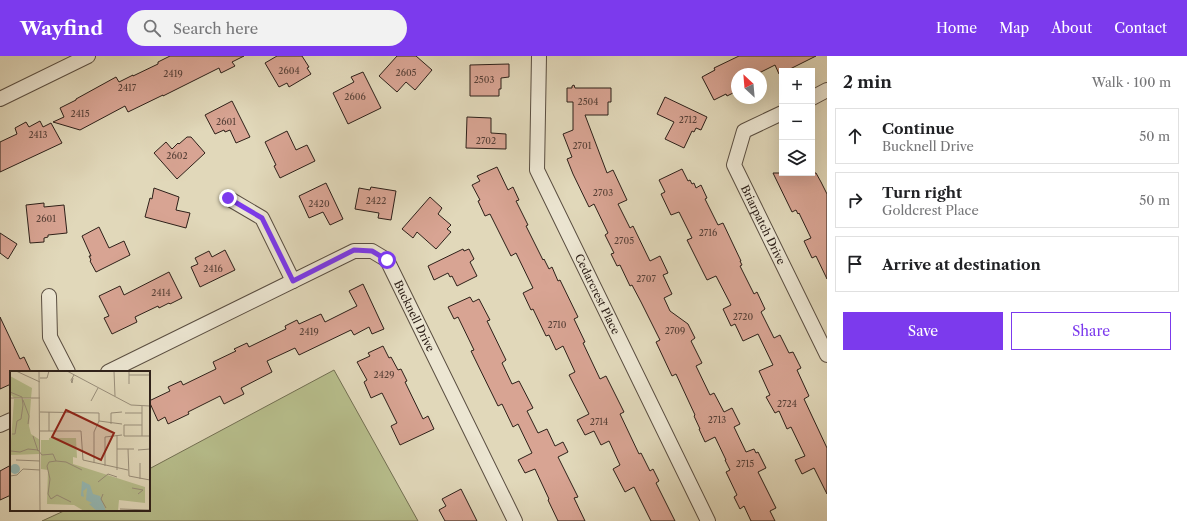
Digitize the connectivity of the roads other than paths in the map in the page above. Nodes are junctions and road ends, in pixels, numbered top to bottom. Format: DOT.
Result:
graph roads {
  1 [pos="88,56"];
  2 [pos="538,56"];
  3 [pos="827,90"];
  4 [pos="815,96"];
  5 [pos="0,99"];
  6 [pos="779,114"];
  7 [pos="228,198"];
  8 [pos="293,281"];
  9 [pos="49,296"];
  10 [pos="827,355"];
  11 [pos="67,371"];
  12 [pos="110,371"];
  13 [pos="10,420"];
  14 [pos="0,425"];
  15 [pos="515,521"];
  16 [pos="708,521"];
  1 -- 5 [label="street"];
  2 -- 16 [label="street, Cedarcrest Place"];
  3 -- 4 [label="street"];
  6 -- 10 [label="street, Briarpatch Drive"];
  7 -- 8 [label="street"];
  8 -- 12 [label="street, Bucknell Drive"];
  8 -- 15 [label="street, Bucknell Drive"];
  9 -- 11 [label="street"];
  13 -- 14 [label="street"];
}
